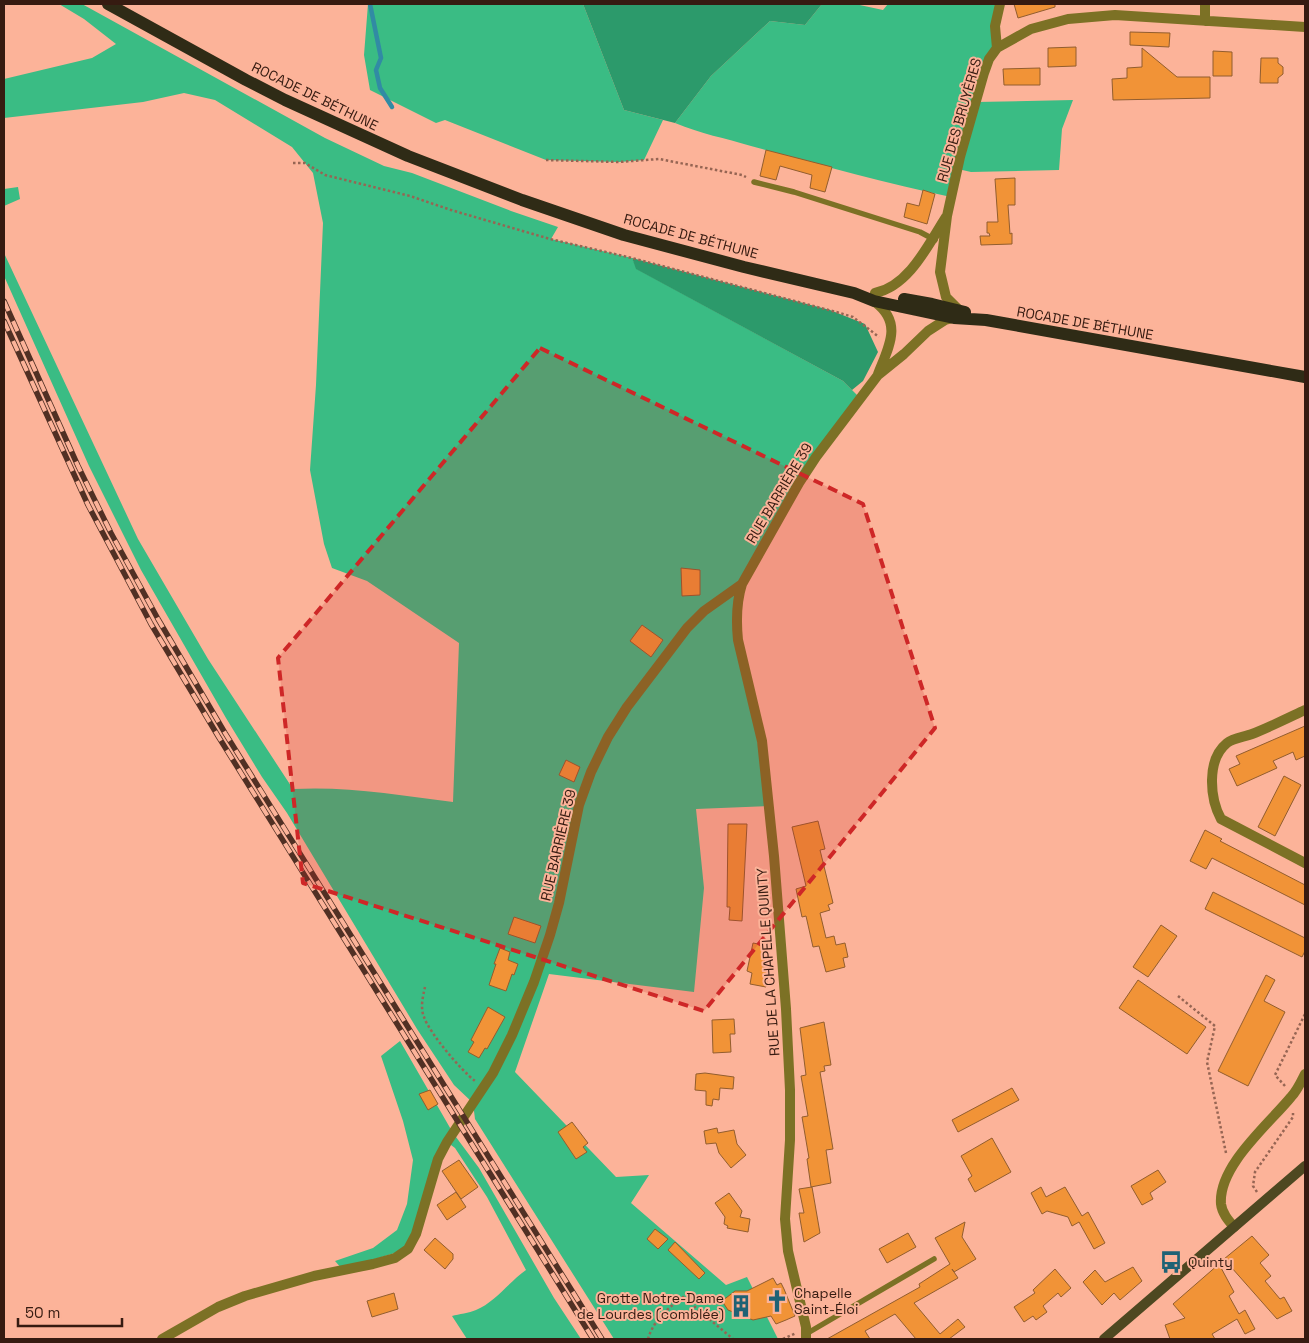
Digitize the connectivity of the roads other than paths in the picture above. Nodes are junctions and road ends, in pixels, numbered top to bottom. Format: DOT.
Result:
graph roads {
  1 [pos="108,4"];
  2 [pos="1000,4"];
  3 [pos="1205,4"];
  4 [pos="1205,21"];
  5 [pos="1305,27"];
  6 [pos="998,48"];
  7 [pos="754,182"];
  8 [pos="947,216"];
  9 [pos="932,238"];
  10 [pos="944,243"];
  11 [pos="874,297"];
  12 [pos="956,314"];
  13 [pos="878,375"];
  14 [pos="1305,377"];
  15 [pos="742,584"];
  16 [pos="1305,710"];
  17 [pos="1305,863"];
  18 [pos="1305,1074"];
  19 [pos="1305,1166"];
  20 [pos="1234,1227"];
  21 [pos="934,1259"];
  22 [pos="806,1336"];
  23 [pos="162,1339"];
  24 [pos="1104,1339"];
  1 -- 11 [label="main road, ROCADE DE BÉTHUNE"];
  2 -- 6 [label="street, RUE DES BRUYÈRES"];
  3 -- 4 [label="street"];
  4 -- 5 [label="street"];
  4 -- 6 [label="street"];
  6 -- 8 [label="street, RUE DES BRUYÈRES"];
  7 -- 9 [label="lane"];
  8 -- 9 [label="street, RUE DES BRUYÈRES"];
  8 -- 10 [label="street, RUE DES BRUYÈRES"];
  9 -- 10 [label="lane"];
  9 -- 11 [label="street, RUE DES BRUYÈRES"];
  10 -- 12 [label="street, RUE DES BRUYÈRES"];
  11 -- 12 [label="main road, ROCADE DE BÉTHUNE"];
  11 -- 13 [label="street, RUE BARRIÈRE 39"];
  12 -- 13 [label="street, RUE BARRIÈRE 39"];
  12 -- 14 [label="main road, ROCADE DE BÉTHUNE"];
  13 -- 15 [label="street, RUE BARRIÈRE 39"];
  15 -- 22 [label="street, RUE DE LA CHAPELLE QUINTY"];
  15 -- 23 [label="street, RUE BARRIÈRE 39"];
  16 -- 17 [label="street"];
  18 -- 20 [label="street"];
  19 -- 20 [label="main road"];
  20 -- 24 [label="main road"];
  21 -- 22 [label="lane"];
}
